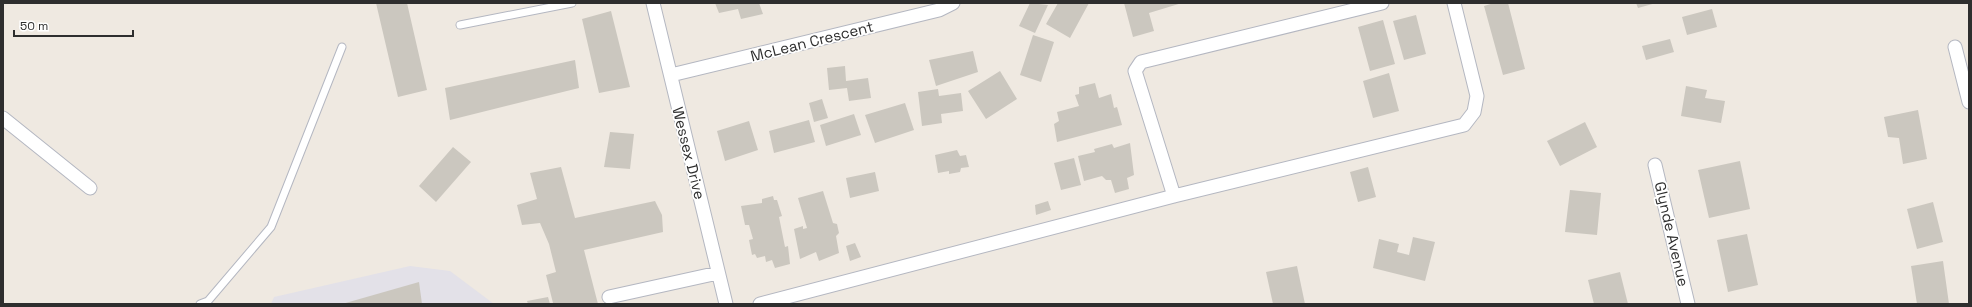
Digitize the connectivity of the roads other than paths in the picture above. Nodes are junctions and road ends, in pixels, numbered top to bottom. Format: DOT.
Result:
graph roads {
  1 [pos="572,3"];
  2 [pos="653,3"];
  3 [pos="953,3"];
  4 [pos="1382,3"];
  5 [pos="1454,3"];
  6 [pos="1330,9"];
  7 [pos="460,25"];
  8 [pos="342,47"];
  9 [pos="1955,47"];
  10 [pos="670,75"];
  11 [pos="1969,102"];
  12 [pos="3,118"];
  13 [pos="1656,165"];
  14 [pos="90,188"];
  15 [pos="1174,196"];
  16 [pos="718,273"];
  17 [pos="609,297"];
  18 [pos="200,304"];
  19 [pos="726,304"];
  20 [pos="760,304"];
  21 [pos="1688,304"];
  1 -- 7 [label="lane"];
  2 -- 10 [label="street, Wessex Drive"];
  3 -- 10 [label="street, McLean Crescent"];
  4 -- 6 [label="street"];
  5 -- 15 [label="street"];
  6 -- 15 [label="street"];
  8 -- 18 [label="lane"];
  9 -- 11 [label="street"];
  10 -- 16 [label="street, Wessex Drive"];
  12 -- 14 [label="street"];
  13 -- 21 [label="street, Glynde Avenue"];
  15 -- 20 [label="street"];
  16 -- 17 [label="street"];
  16 -- 19 [label="street, Wessex Drive"];
}
